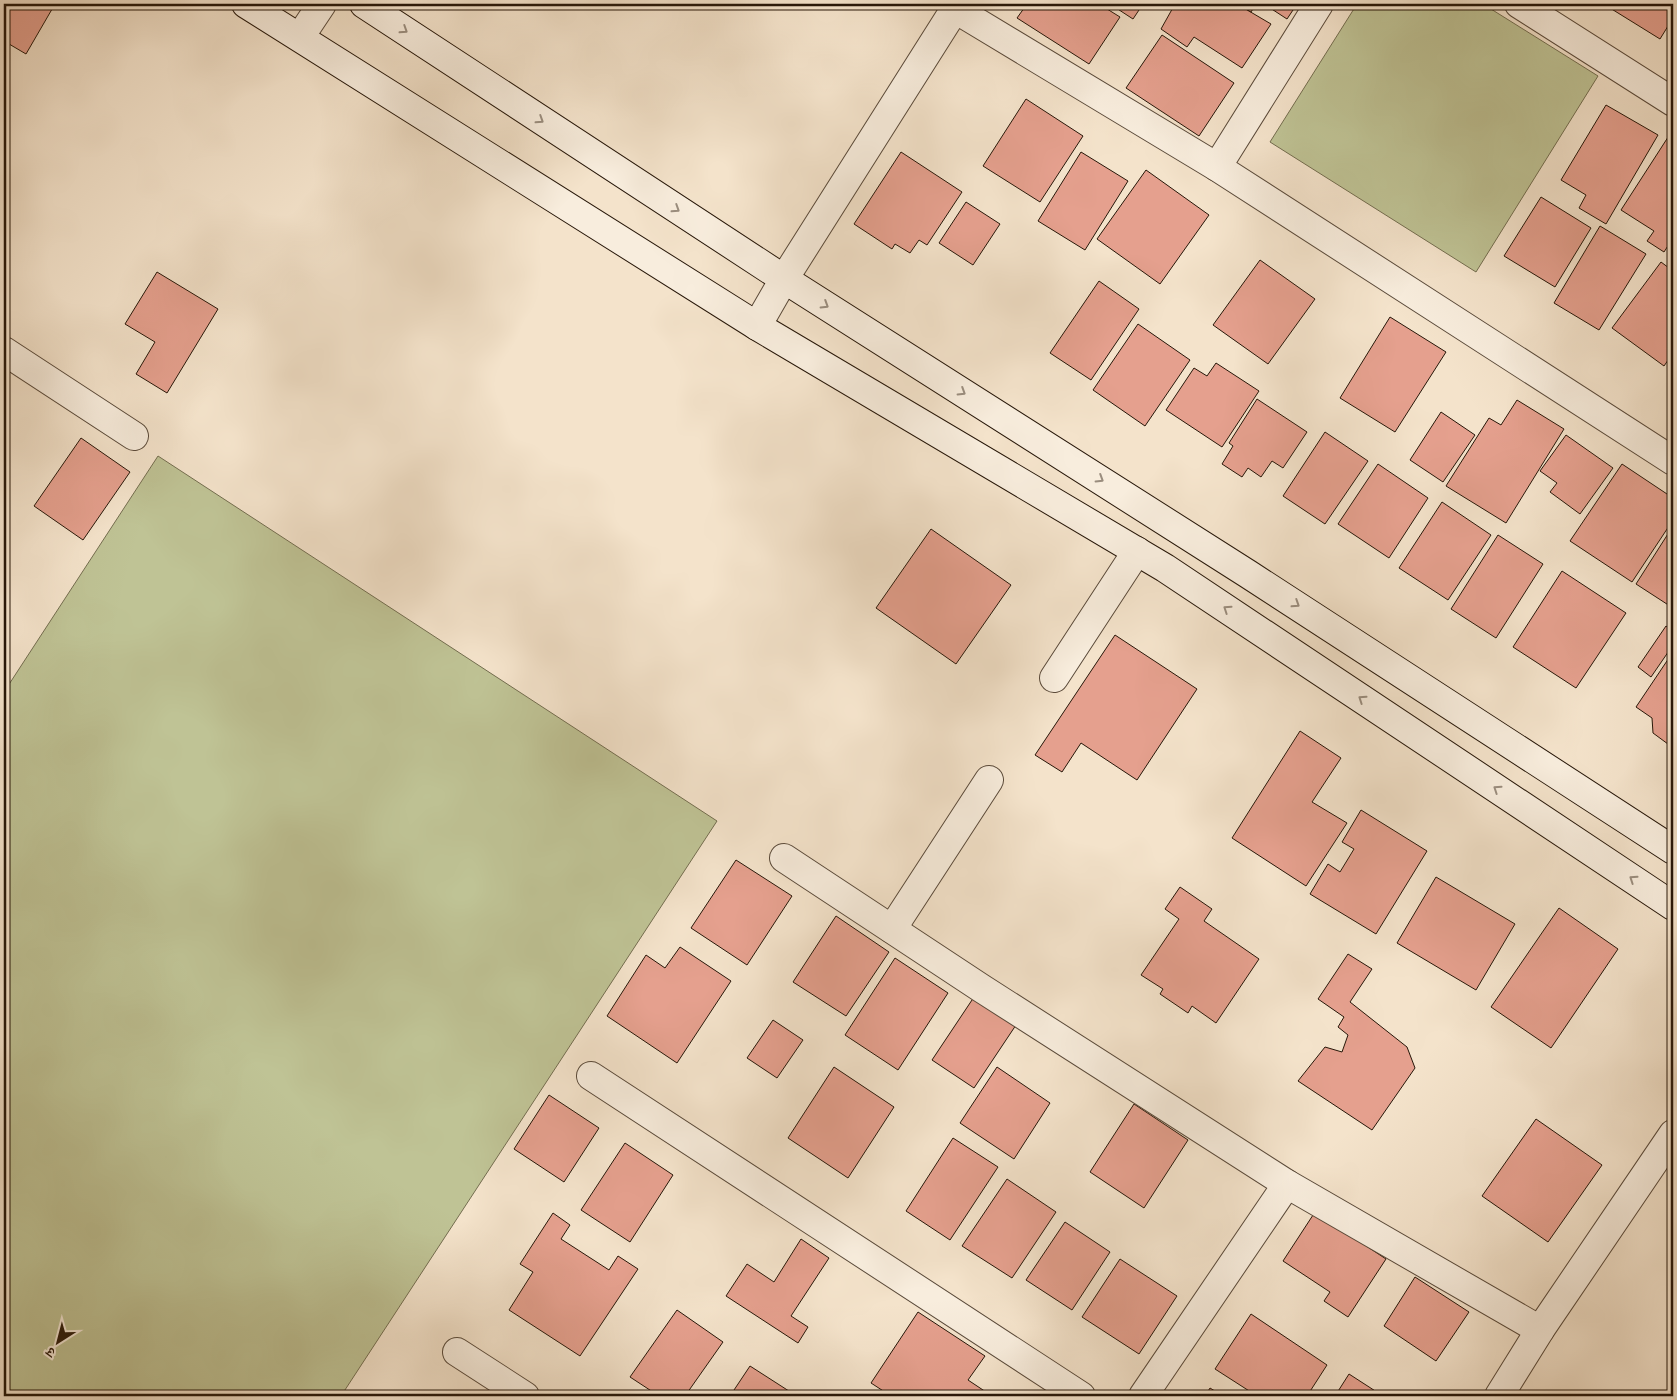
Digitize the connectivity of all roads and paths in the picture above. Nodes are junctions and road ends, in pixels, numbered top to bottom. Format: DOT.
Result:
graph roads {
  1 [pos="246,4"];
  2 [pos="322,4"];
  3 [pos="364,4"];
  4 [pos="1319,4"];
  5 [pos="1519,4"];
  6 [pos="957,6"];
  7 [pos="300,38"];
  8 [pos="1673,102"];
  9 [pos="1217,167"];
  10 [pos="784,279"];
  11 [pos="757,326"];
  12 [pos="4,351"];
  13 [pos="134,436"];
  14 [pos="1673,461"];
  15 [pos="1137,551"];
  16 [pos="1054,678"];
  17 [pos="989,780"];
  18 [pos="1673,850"];
  19 [pos="784,858"];
  20 [pos="1673,906"];
  21 [pos="892,929"];
  22 [pos="591,1076"];
  23 [pos="1673,1134"];
  24 [pos="1287,1184"];
  25 [pos="1540,1330"];
  26 [pos="458,1352"];
  27 [pos="525,1396"];
  28 [pos="1081,1396"];
  29 [pos="1143,1396"];
  30 [pos="1498,1396"];
  1 -- 7 [label="street"];
  2 -- 7 [label="street"];
  3 -- 10 [label="street, one-way"];
  4 -- 9 [label="street"];
  5 -- 8 [label="street"];
  6 -- 9 [label="street"];
  6 -- 10 [label="street"];
  7 -- 11 [label="street"];
  9 -- 14 [label="street"];
  10 -- 11 [label="street"];
  10 -- 18 [label="street, one-way"];
  11 -- 15 [label="street"];
  12 -- 13 [label="street"];
  15 -- 16 [label="street"];
  20 -- 15 [label="street, one-way"];
  17 -- 21 [label="street"];
  19 -- 21 [label="street"];
  21 -- 24 [label="street"];
  22 -- 28 [label="street"];
  23 -- 25 [label="street"];
  24 -- 25 [label="street"];
  24 -- 29 [label="street"];
  25 -- 30 [label="street"];
  26 -- 27 [label="street"];
}
